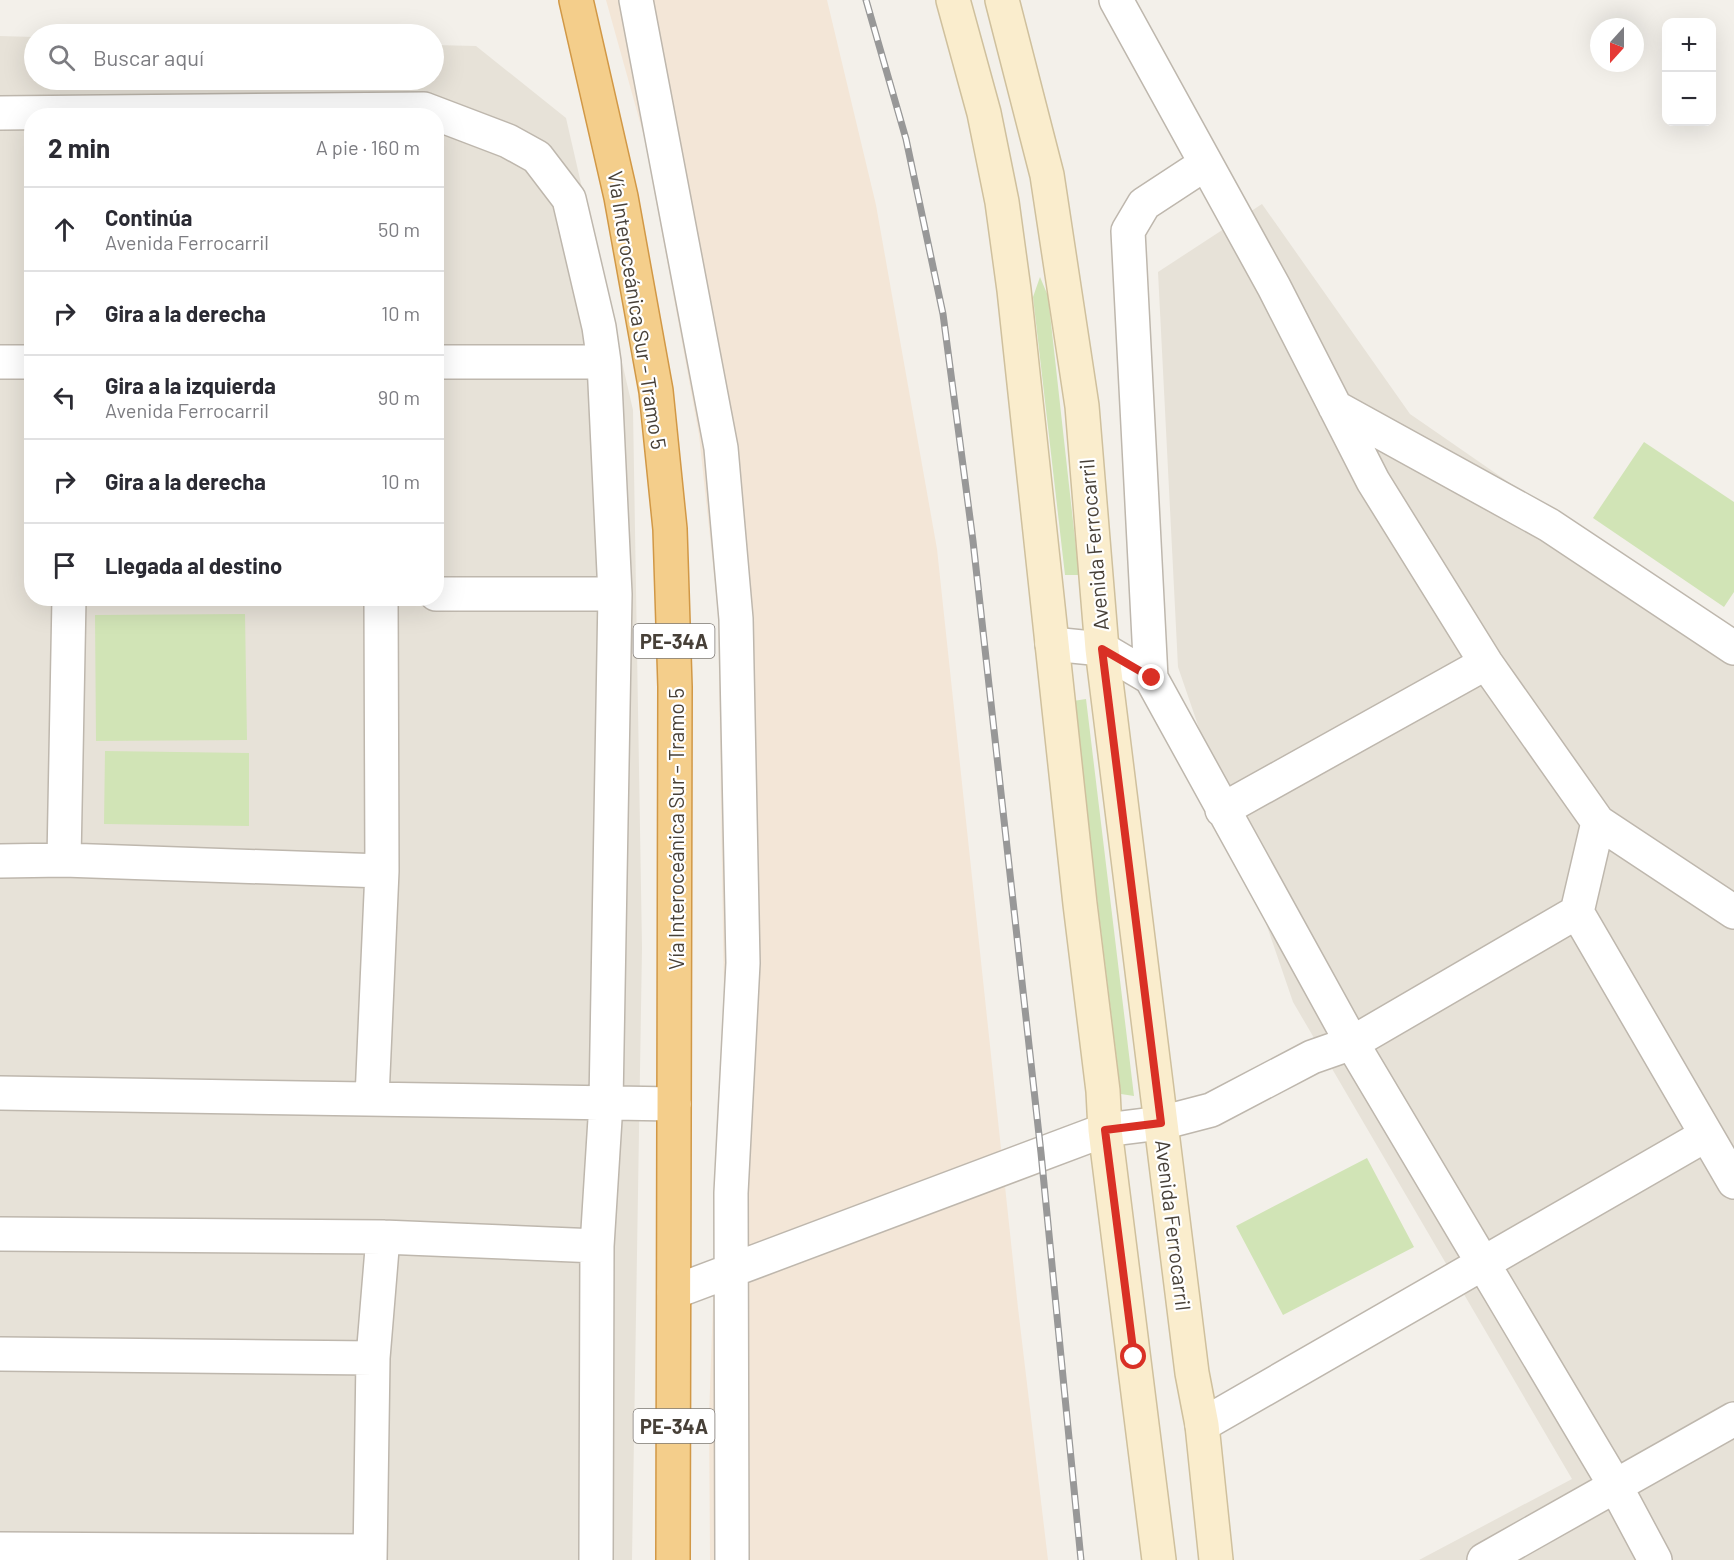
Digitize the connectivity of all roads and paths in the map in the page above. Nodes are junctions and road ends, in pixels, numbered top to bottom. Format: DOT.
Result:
graph roads {
  1 [pos="576,0"];
  2 [pos="636,0"];
  3 [pos="953,0"];
  4 [pos="1002,0"];
  5 [pos="1116,0"];
  6 [pos="0,113"];
  7 [pos="24,113"];
  8 [pos="444,119"];
  9 [pos="1205,164"];
  10 [pos="0,362"];
  11 [pos="24,362"];
  12 [pos="444,362"];
  13 [pos="604,362"];
  14 [pos="1335,407"];
  15 [pos="444,594"];
  16 [pos="615,594"];
  17 [pos="69,606"];
  18 [pos="381,606"];
  19 [pos="1052,644"];
  20 [pos="1734,648"];
  21 [pos="1102,649"];
  22 [pos="1486,663"];
  23 [pos="1152,678"];
  24 [pos="1222,810"];
  25 [pos="1598,822"];
  26 [pos="64,860"];
  27 [pos="0,861"];
  28 [pos="382,871"];
  29 [pos="1578,912"];
  30 [pos="1734,912"];
  31 [pos="1352,1043"];
  32 [pos="0,1093"];
  33 [pos="372,1098"];
  34 [pos="606,1102"];
  35 [pos="674,1104"];
  36 [pos="1161,1123"];
  37 [pos="1105,1130"];
  38 [pos="1706,1135"];
  39 [pos="1734,1182"];
  40 [pos="0,1234"];
  41 [pos="383,1237"];
  42 [pos="597,1246"];
  43 [pos="1481,1263"];
  44 [pos="730,1272"];
  45 [pos="674,1292"];
  46 [pos="0,1354"];
  47 [pos="374,1359"];
  48 [pos="1734,1419"];
  49 [pos="1202,1425"];
  50 [pos="1616,1487"];
  51 [pos="0,1549"];
  52 [pos="369,1556"];
  53 [pos="596,1560"];
  54 [pos="673,1560"];
  55 [pos="732,1560"];
  56 [pos="1159,1560"];
  57 [pos="1216,1560"];
  58 [pos="1484,1560"];
  59 [pos="1655,1560"];
  1 -- 35 [label="highway, Vía Interoceánica Sur - Tramo 5 / PE-34A"];
  2 -- 44 [label="street"];
  3 -- 19 [label="main road"];
  4 -- 21 [label="main road, Avenida Ferrocarril"];
  5 -- 9 [label="street"];
  6 -- 7 [label="street"];
  8 -- 13 [label="street"];
  9 -- 14 [label="street"];
  9 -- 23 [label="street"];
  10 -- 11 [label="street"];
  12 -- 13 [label="street"];
  13 -- 16 [label="street"];
  14 -- 20 [label="street"];
  14 -- 22 [label="street"];
  15 -- 16 [label="street"];
  16 -- 34 [label="street"];
  17 -- 26 [label="street"];
  18 -- 28 [label="street"];
  19 -- 21 [label="street"];
  19 -- 37 [label="main road"];
  21 -- 23 [label="street"];
  21 -- 36 [label="main road, Avenida Ferrocarril"];
  22 -- 24 [label="street"];
  22 -- 25 [label="street"];
  23 -- 24 [label="street"];
  24 -- 31 [label="street"];
  25 -- 29 [label="street"];
  25 -- 30 [label="street"];
  26 -- 27 [label="street"];
  26 -- 28 [label="street"];
  28 -- 33 [label="street"];
  29 -- 31 [label="street"];
  29 -- 38 [label="street"];
  31 -- 36 [label="street"];
  31 -- 43 [label="street"];
  32 -- 33 [label="street"];
  33 -- 34 [label="street"];
  34 -- 35 [label="street"];
  34 -- 42 [label="street"];
  35 -- 45 [label="highway, Vía Interoceánica Sur - Tramo 5 / PE-34A"];
  36 -- 37 [label="street"];
  36 -- 49 [label="main road, Avenida Ferrocarril"];
  37 -- 44 [label="street"];
  37 -- 56 [label="main road"];
  38 -- 39 [label="street"];
  38 -- 43 [label="street"];
  40 -- 41 [label="street"];
  41 -- 42 [label="street"];
  41 -- 47 [label="street"];
  42 -- 53 [label="street"];
  43 -- 49 [label="street"];
  43 -- 50 [label="street"];
  44 -- 45 [label="street"];
  44 -- 55 [label="street"];
  45 -- 54 [label="highway, Vía Interoceánica Sur - Tramo 5 / PE-34A"];
  46 -- 47 [label="street"];
  47 -- 52 [label="street"];
  48 -- 50 [label="street"];
  49 -- 57 [label="main road, Avenida Ferrocarril"];
  50 -- 58 [label="street"];
  50 -- 59 [label="street"];
  51 -- 52 [label="street"];
}
